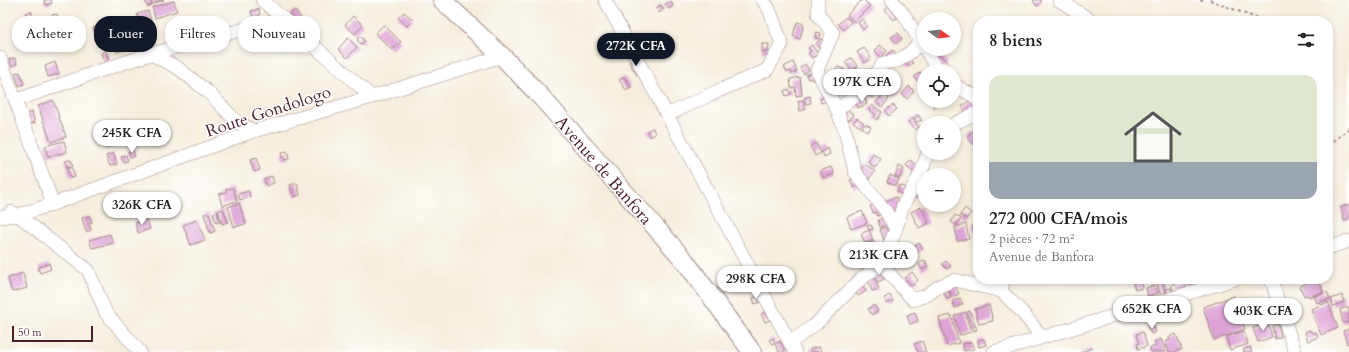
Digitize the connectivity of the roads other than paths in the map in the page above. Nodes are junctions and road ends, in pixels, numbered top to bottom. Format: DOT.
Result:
graph roads {
  1 [pos="262,0"];
  2 [pos="442,0"];
  3 [pos="605,0"];
  4 [pos="763,0"];
  5 [pos="818,0"];
  6 [pos="892,0"];
  7 [pos="1059,0"];
  8 [pos="280,16"];
  9 [pos="1084,16"];
  10 [pos="238,31"];
  11 [pos="917,36"];
  12 [pos="917,48"];
  13 [pos="320,51"];
  14 [pos="151,54"];
  15 [pos="502,56"];
  16 [pos="0,58"];
  17 [pos="961,89"];
  18 [pos="973,95"];
  19 [pos="372,97"];
  20 [pos="16,100"];
  21 [pos="837,110"];
  22 [pos="973,114"];
  23 [pos="667,115"];
  24 [pos="961,120"];
  25 [pos="254,131"];
  26 [pos="925,160"];
  27 [pos="53,204"];
  28 [pos="0,208"];
  29 [pos="18,215"];
  30 [pos="0,217"];
  31 [pos="896,229"];
  32 [pos="1349,241"];
  33 [pos="1333,246"];
  34 [pos="882,264"];
  35 [pos="973,282"];
  36 [pos="1218,284"];
  37 [pos="1273,284"];
  38 [pos="1003,285"];
  39 [pos="1042,337"];
  40 [pos="793,347"];
  41 [pos="140,352"];
  42 [pos="752,352"];
  43 [pos="994,352"];
  44 [pos="1295,352"];
  1 -- 8 [label="street"];
  2 -- 15 [label="main road, Avenue de Banfora"];
  3 -- 23 [label="street"];
  4 -- 23 [label="street"];
  5 -- 21 [label="street"];
  6 -- 11 [label="street"];
  7 -- 9 [label="street"];
  10 -- 14 [label="street"];
  12 -- 21 [label="street"];
  13 -- 19 [label="street"];
  14 -- 20 [label="street"];
  14 -- 25 [label="street"];
  15 -- 19 [label="street, Route Gondologo"];
  15 -- 42 [label="main road, Avenue de Banfora"];
  16 -- 20 [label="street"];
  17 -- 18 [label="street"];
  19 -- 25 [label="street, Route Gondologo"];
  20 -- 27 [label="street"];
  21 -- 31 [label="street"];
  22 -- 24 [label="street"];
  23 -- 40 [label="street"];
  25 -- 27 [label="street, Route Gondologo"];
  26 -- 31 [label="street"];
  27 -- 29 [label="street, Route Gondologo"];
  28 -- 29 [label="street"];
  29 -- 30 [label="street, Route Gondologo"];
  29 -- 41 [label="street"];
  31 -- 34 [label="street"];
  32 -- 33 [label="street"];
  34 -- 35 [label="street"];
  34 -- 40 [label="street"];
  36 -- 39 [label="street"];
  37 -- 44 [label="street"];
  38 -- 39 [label="street"];
  39 -- 43 [label="street"];
}
